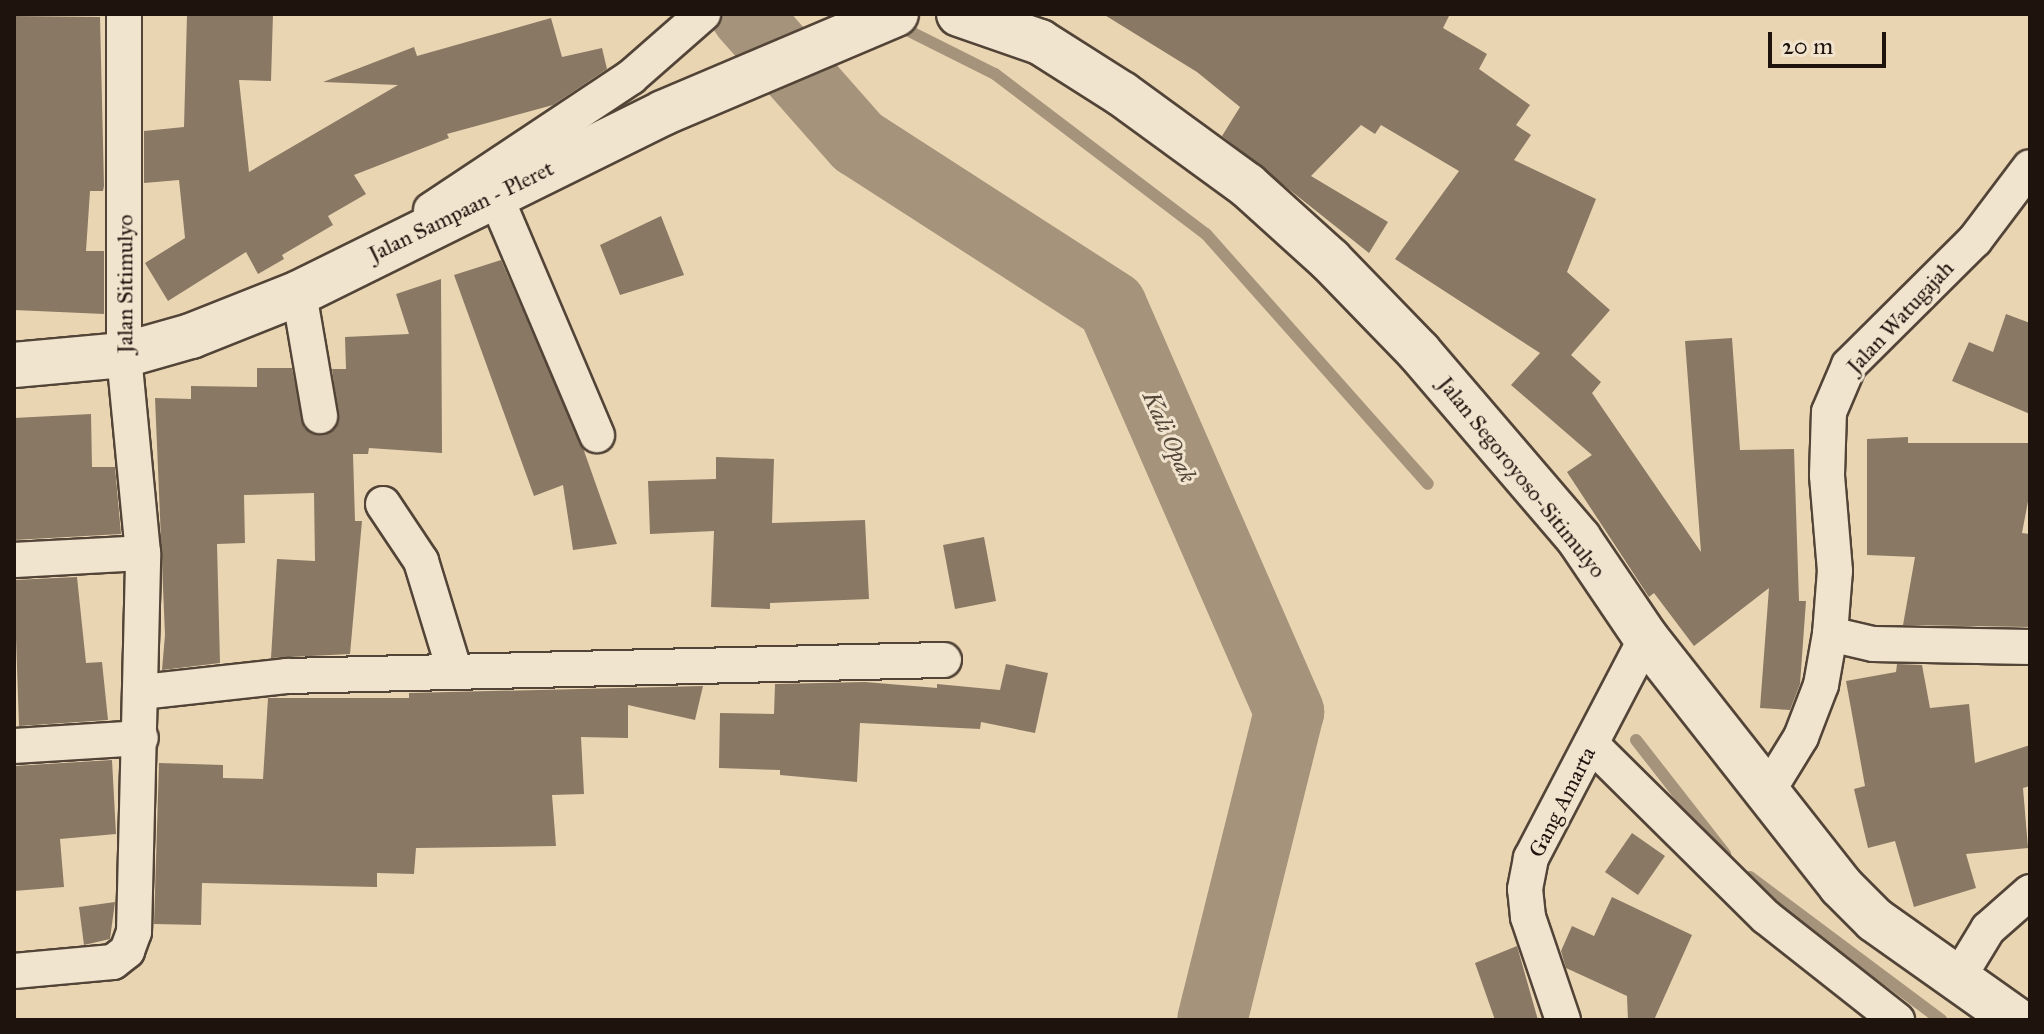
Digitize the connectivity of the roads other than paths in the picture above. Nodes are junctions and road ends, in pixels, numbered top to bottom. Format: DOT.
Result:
graph roads {
  1 [pos="124,14"];
  2 [pos="703,14"];
  3 [pos="959,14"];
  4 [pos="884,19"];
  5 [pos="2030,167"];
  6 [pos="495,195"];
  7 [pos="352,264"];
  8 [pos="299,293"];
  9 [pos="124,355"];
  10 [pos="14,365"];
  11 [pos="320,416"];
  12 [pos="597,435"];
  13 [pos="383,504"];
  14 [pos="143,553"];
  15 [pos="14,560"];
  16 [pos="1830,634"];
  17 [pos="1646,638"];
  18 [pos="2030,647"];
  19 [pos="944,660"];
  20 [pos="455,672"];
  21 [pos="142,692"];
  22 [pos="141,738"];
  23 [pos="1591,744"];
  24 [pos="14,746"];
  25 [pos="1766,794"];
  26 [pos="2030,892"];
  27 [pos="14,971"];
  28 [pos="1957,980"];
  29 [pos="1563,1020"];
  30 [pos="1897,1020"];
  31 [pos="2016,1020"];
  1 -- 9 [label="street, Jalan Sitimulyo"];
  2 -- 7 [label="street"];
  3 -- 17 [label="main road, Jalan Segoroyoso-Sitimulyo"];
  4 -- 6 [label="main road, Jalan Sampaan - Pleret"];
  5 -- 16 [label="street, Jalan Watugajah"];
  6 -- 7 [label="main road, Jalan Sampaan - Pleret"];
  6 -- 12 [label="street"];
  7 -- 8 [label="main road, Jalan Sampaan - Pleret"];
  8 -- 9 [label="main road, Jalan Sampaan - Pleret"];
  8 -- 11 [label="street"];
  9 -- 10 [label="main road, Jalan Sampaan - Pleret"];
  9 -- 14 [label="street, Jalan Sitimulyo"];
  13 -- 20 [label="street"];
  14 -- 15 [label="street"];
  14 -- 21 [label="street, Jalan Sitimulyo"];
  16 -- 18 [label="street"];
  16 -- 25 [label="street, Jalan Watugajah"];
  17 -- 23 [label="street, Gang Amarta"];
  17 -- 25 [label="main road, Jalan Segoroyoso-Sitimulyo"];
  19 -- 20 [label="street"];
  20 -- 21 [label="street"];
  21 -- 22 [label="street, Jalan Sitimulyo"];
  22 -- 24 [label="street"];
  22 -- 27 [label="street, Jalan Sitimulyo"];
  23 -- 29 [label="street, Gang Amarta"];
  23 -- 30 [label="street"];
  25 -- 28 [label="main road, Jalan Segoroyoso-Sitimulyo"];
  26 -- 28 [label="street"];
  28 -- 31 [label="main road, Jalan Segoroyoso-Sitimulyo"];
}
